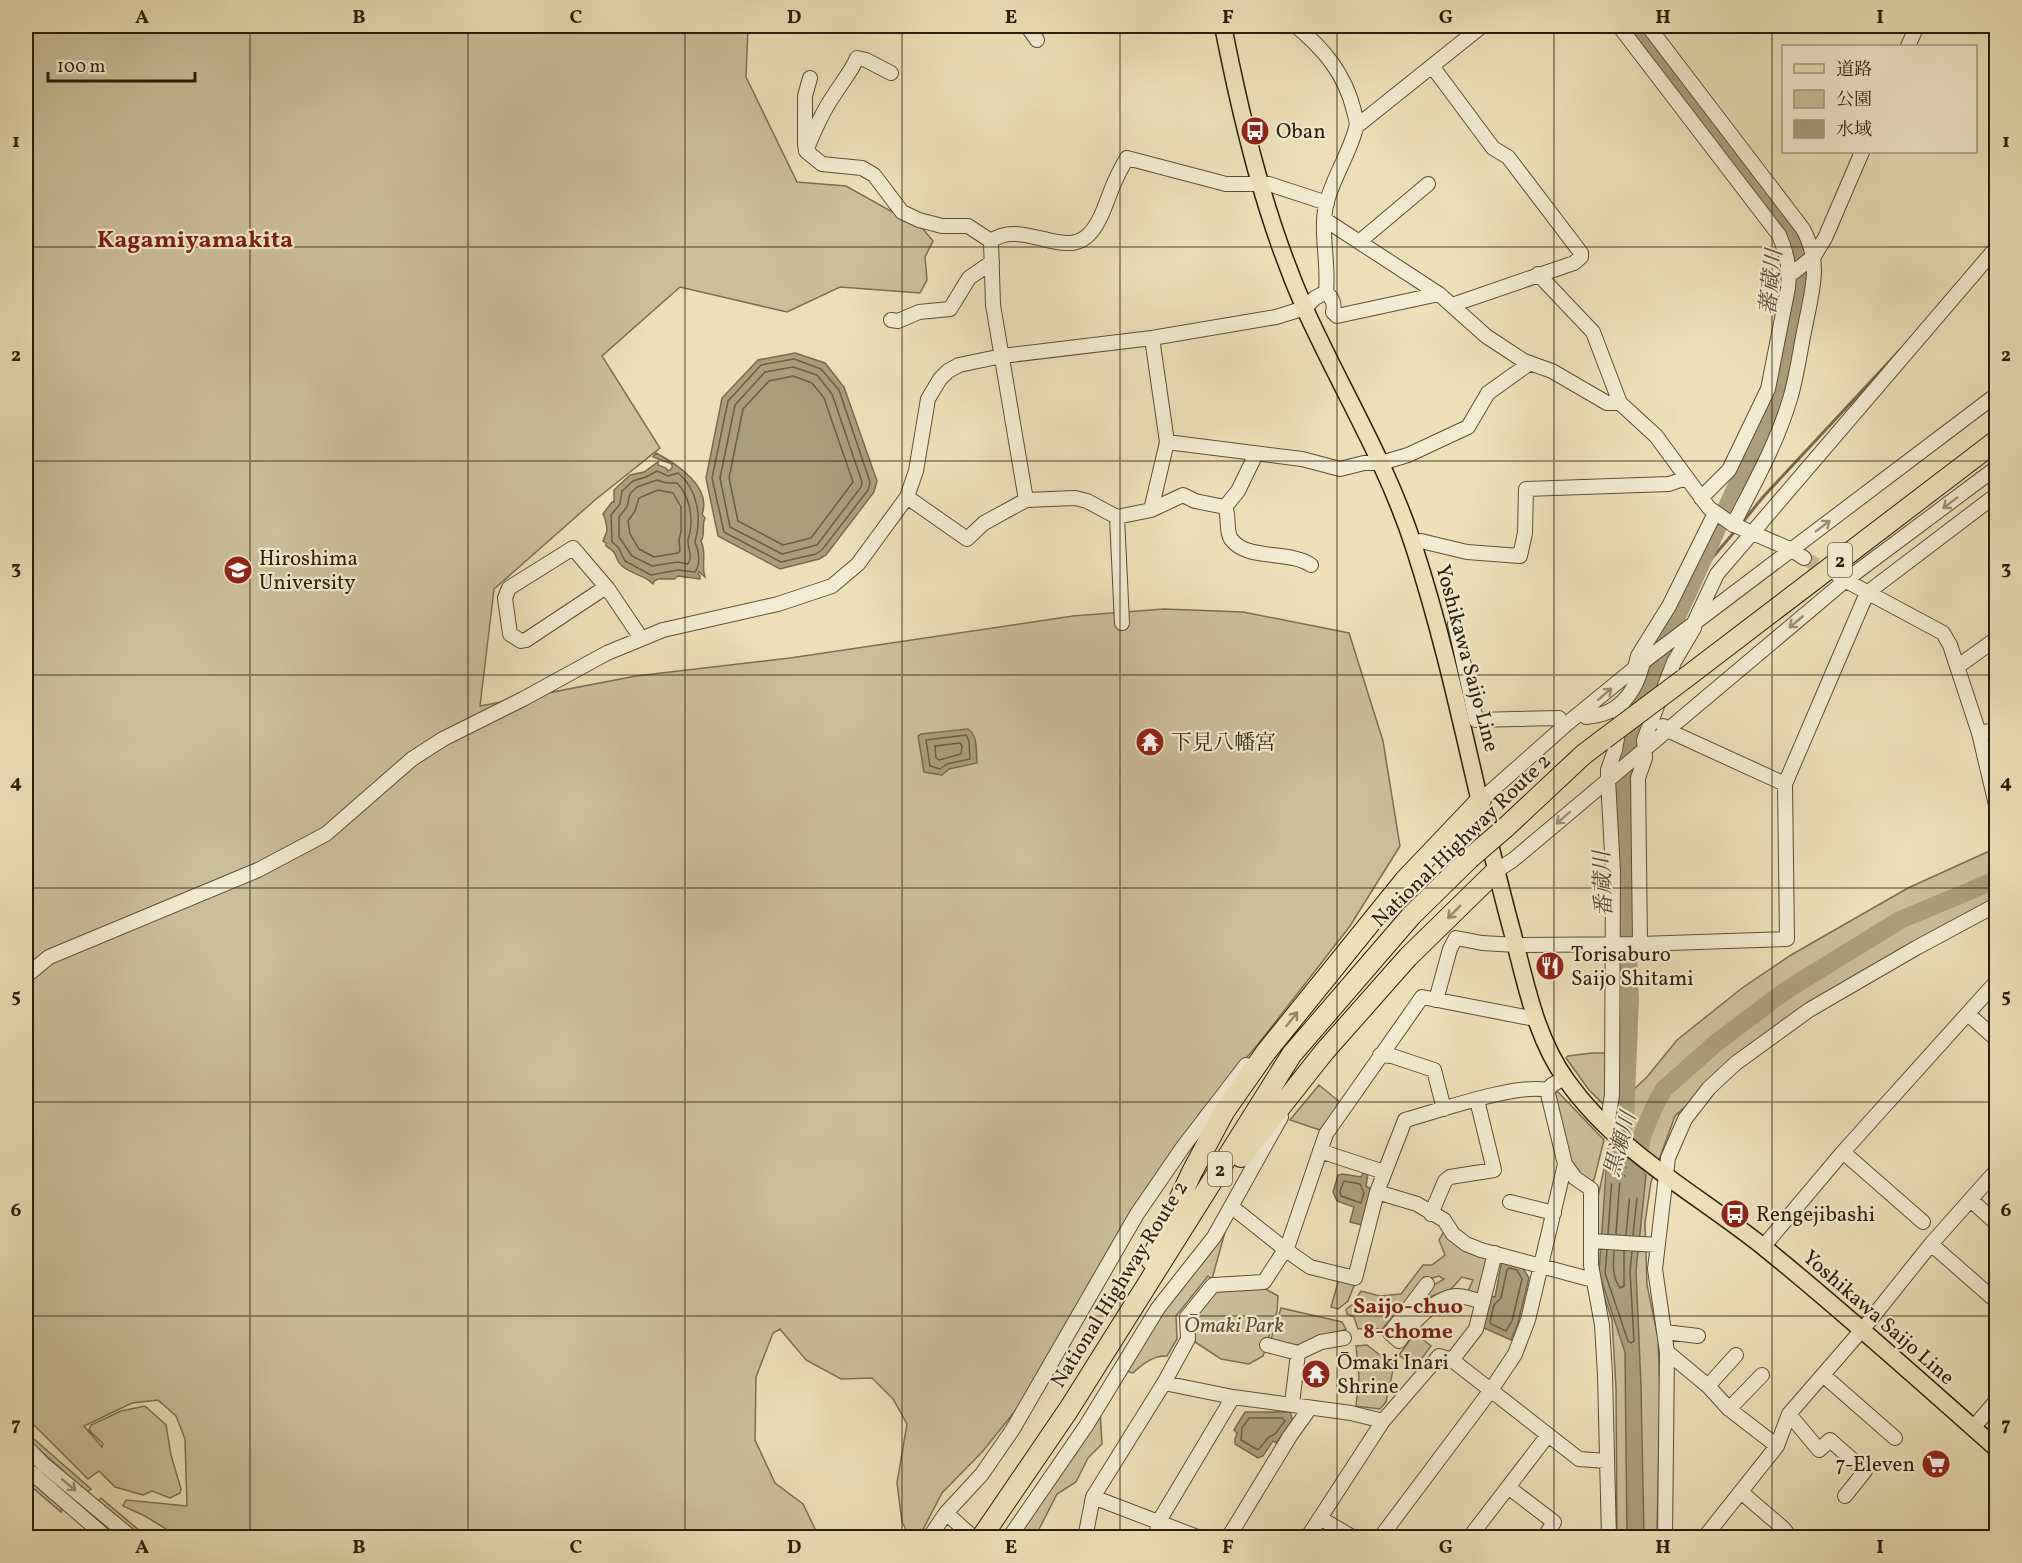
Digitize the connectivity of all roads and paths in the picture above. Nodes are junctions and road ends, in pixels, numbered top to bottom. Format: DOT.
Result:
graph roads {
  1 [pos="1027,26"];
  2 [pos="1223,26"];
  3 [pos="1296,26"];
  4 [pos="1482,26"];
  5 [pos="1619,26"];
  6 [pos="1648,26"];
  7 [pos="1917,26"];
  8 [pos="1037,40"];
  9 [pos="1908,45"];
  10 [pos="1431,66"];
  11 [pos="891,73"];
  12 [pos="810,78"];
  13 [pos="1357,126"];
  14 [pos="1734,141"];
  15 [pos="806,151"];
  16 [pos="1718,153"];
  17 [pos="1862,153"];
  18 [pos="1259,183"];
  19 [pos="1428,184"];
  20 [pos="1327,203"];
  21 [pos="1324,219"];
  22 [pos="991,241"];
  23 [pos="1359,242"];
  24 [pos="1996,248"];
  25 [pos="1814,257"];
  26 [pos="992,262"];
  27 [pos="1792,272"];
  28 [pos="1538,274"];
  29 [pos="1326,292"];
  30 [pos="1439,294"];
  31 [pos="1452,305"];
  32 [pos="1305,308"];
  33 [pos="891,320"];
  34 [pos="1152,338"];
  35 [pos="1002,356"];
  36 [pos="1530,363"];
  37 [pos="1996,395"];
  38 [pos="1620,403"];
  39 [pos="1996,441"];
  40 [pos="1167,442"];
  41 [pos="1256,454"];
  42 [pos="1381,463"];
  43 [pos="1996,468"];
  44 [pos="1686,478"];
  45 [pos="1996,495"];
  46 [pos="907,497"];
  47 [pos="1701,498"];
  48 [pos="1026,500"];
  49 [pos="1225,507"];
  50 [pos="1151,510"];
  51 [pos="1716,514"];
  52 [pos="1117,517"];
  53 [pos="1733,525"];
  54 [pos="1753,533"];
  55 [pos="1414,545"];
  56 [pos="1798,554"];
  57 [pos="1311,565"];
  58 [pos="1840,577"];
  59 [pos="606,587"];
  60 [pos="1867,593"];
  61 [pos="1122,623"];
  62 [pos="1696,623"];
  63 [pos="1455,624"];
  64 [pos="641,638"];
  65 [pos="1996,639"];
  66 [pos="1639,665"];
  67 [pos="1957,667"];
  68 [pos="1462,686"];
  69 [pos="1623,706"];
  70 [pos="1586,717"];
  71 [pos="1652,717"];
  72 [pos="1559,718"];
  73 [pos="1667,730"];
  74 [pos="1996,730"];
  75 [pos="1979,733"];
  76 [pos="1644,749"];
  77 [pos="1608,779"];
  78 [pos="1785,784"];
  79 [pos="1481,800"];
  80 [pos="1996,805"];
  81 [pos="1496,870"];
  82 [pos="1996,905"];
  83 [pos="1612,944"];
  84 [pos="1640,944"];
  85 [pos="1516,945"];
  86 [pos="26,976"];
  87 [pos="1996,982"];
  88 [pos="1436,1000"];
  89 [pos="1968,1014"];
  90 [pos="1535,1019"];
  91 [pos="1996,1039"];
  92 [pos="1266,1052"];
  93 [pos="1324,1052"];
  94 [pos="1380,1055"];
  95 [pos="1564,1078"];
  96 [pos="1547,1090"];
  97 [pos="1477,1100"];
  98 [pos="1444,1109"];
  99 [pos="1608,1127"];
  100 [pos="1320,1151"];
  101 [pos="1843,1152"];
  102 [pos="1565,1164"];
  103 [pos="1996,1171"];
  104 [pos="1384,1172"];
  105 [pos="1666,1177"];
  106 [pos="1377,1192"];
  107 [pos="1971,1200"];
  108 [pos="1510,1202"];
  109 [pos="1232,1207"];
  110 [pos="1554,1213"];
  111 [pos="1431,1214"];
  112 [pos="1923,1222"];
  113 [pos="1996,1223"];
  114 [pos="1593,1241"];
  115 [pos="1931,1244"];
  116 [pos="1654,1245"];
  117 [pos="1763,1247"];
  118 [pos="1286,1250"];
  119 [pos="1495,1253"];
  120 [pos="1542,1265"];
  121 [pos="1593,1280"];
  122 [pos="1426,1284"];
  123 [pos="1996,1301"];
  124 [pos="1484,1302"];
  125 [pos="1862,1330"];
  126 [pos="1665,1332"];
  127 [pos="1698,1336"];
  128 [pos="1344,1338"];
  129 [pos="1267,1345"];
  130 [pos="1667,1352"];
  131 [pos="1298,1353"];
  132 [pos="1736,1355"];
  133 [pos="1452,1360"];
  134 [pos="1100,1362"];
  135 [pos="1762,1375"];
  136 [pos="1823,1375"];
  137 [pos="1164,1383"];
  138 [pos="1708,1386"];
  139 [pos="1491,1390"];
  140 [pos="1233,1397"];
  141 [pos="1996,1401"];
  142 [pos="1292,1404"];
  143 [pos="1310,1408"];
  144 [pos="1729,1409"];
  145 [pos="1789,1414"];
  146 [pos="1383,1421"];
  147 [pos="1973,1428"];
  148 [pos="1548,1435"];
  149 [pos="1895,1438"];
  150 [pos="26,1446"];
  151 [pos="1777,1446"];
  152 [pos="1996,1448"];
  153 [pos="1607,1461"];
  154 [pos="26,1468"];
  155 [pos="1508,1488"];
  156 [pos="1741,1492"];
  157 [pos="1093,1497"];
  158 [pos="1845,1497"];
  159 [pos="948,1515"];
  160 [pos="1320,1518"];
  161 [pos="1159,1521"];
  162 [pos="107,1538"];
  163 [pos="132,1538"];
  164 [pos="929,1538"];
  165 [pos="979,1538"];
  166 [pos="1008,1538"];
  167 [pos="1085,1538"];
  168 [pos="1156,1538"];
  169 [pos="1200,1538"];
  170 [pos="1228,1538"];
  171 [pos="1307,1538"];
  172 [pos="1354,1538"];
  173 [pos="1380,1538"];
  174 [pos="1469,1538"];
  175 [pos="1544,1538"];
  176 [pos="1609,1538"];
  177 [pos="1665,1538"];
  178 [pos="1704,1538"];
  179 [pos="1791,1538"];
  1 -- 8 [label="street"];
  2 -- 18 [label="main road, Yoshikawa Saijo Line"];
  3 -- 13 [label="street"];
  4 -- 10 [label="street"];
  5 -- 16 [label="street"];
  6 -- 14 [label="street"];
  7 -- 9 [label="street"];
  10 -- 13 [label="street"];
  10 -- 28 [label="street"];
  11 -- 15 [label="street"];
  12 -- 15 [label="street"];
  13 -- 20 [label="street"];
  14 -- 16 [label="street"];
  14 -- 25 [label="street"];
  15 -- 22 [label="street"];
  16 -- 27 [label="street"];
  17 -- 25 [label="street"];
  18 -- 20 [label="street"];
  18 -- 22 [label="street"];
  18 -- 32 [label="main road, Yoshikawa Saijo Line"];
  19 -- 23 [label="street"];
  20 -- 21 [label="street"];
  21 -- 23 [label="street"];
  21 -- 29 [label="street"];
  22 -- 26 [label="street"];
  23 -- 30 [label="street"];
  24 -- 54 [label="street"];
  25 -- 27 [label="street"];
  25 -- 53 [label="street"];
  26 -- 33 [label="street"];
  26 -- 35 [label="street"];
  27 -- 47 [label="street"];
  28 -- 31 [label="street"];
  28 -- 38 [label="street"];
  29 -- 30 [label="street"];
  29 -- 32 [label="street"];
  30 -- 31 [label="street"];
  31 -- 36 [label="street"];
  32 -- 34 [label="street"];
  32 -- 42 [label="main road, Yoshikawa Saijo Line"];
  34 -- 35 [label="street"];
  34 -- 40 [label="street"];
  35 -- 46 [label="street"];
  35 -- 48 [label="street"];
  36 -- 38 [label="street"];
  36 -- 42 [label="street"];
  56 -- 37 [label="street, one-way"];
  38 -- 44 [label="street"];
  39 -- 134 [label="highway, National Highway Route 2 / 2, bridge"];
  40 -- 41 [label="street"];
  40 -- 50 [label="street"];
  41 -- 42 [label="street"];
  41 -- 49 [label="street"];
  42 -- 55 [label="main road, Yoshikawa Saijo Line"];
  43 -- 58 [label="street, one-way"];
  44 -- 47 [label="street"];
  44 -- 55 [label="street"];
  45 -- 60 [label="street"];
  46 -- 48 [label="street"];
  46 -- 64 [label="street"];
  47 -- 51 [label="street"];
  48 -- 52 [label="street"];
  49 -- 50 [label="street"];
  49 -- 57 [label="street"];
  50 -- 52 [label="street"];
  51 -- 53 [label="street"];
  51 -- 66 [label="street"];
  52 -- 61 [label="street"];
  53 -- 54 [label="street"];
  54 -- 56 [label="street"];
  54 -- 62 [label="street"];
  55 -- 68 [label="main road, Yoshikawa Saijo Line"];
  56 -- 62 [label="street"];
  58 -- 60 [label="street"];
  58 -- 73 [label="street, one-way"];
  59 -- 59 [label="street"];
  59 -- 64 [label="street"];
  60 -- 67 [label="street"];
  60 -- 78 [label="street"];
  62 -- 66 [label="street"];
  62 -- 71 [label="street"];
  63 -- 68 [label="street"];
  64 -- 86 [label="street"];
  65 -- 67 [label="street"];
  66 -- 69 [label="street"];
  79 -- 66 [label="street, one-way"];
  67 -- 75 [label="street"];
  68 -- 72 [label="street"];
  68 -- 79 [label="main road, Yoshikawa Saijo Line"];
  69 -- 70 [label="street"];
  69 -- 71 [label="street"];
  69 -- 77 [label="street"];
  71 -- 73 [label="street"];
  71 -- 76 [label="street"];
  73 -- 76 [label="street"];
  73 -- 78 [label="street"];
  74 -- 75 [label="street"];
  75 -- 80 [label="street"];
  76 -- 77 [label="street"];
  76 -- 84 [label="street"];
  77 -- 81 [label="street, one-way"];
  77 -- 83 [label="street"];
  78 -- 84 [label="street"];
  79 -- 81 [label="main road, Yoshikawa Saijo Line"];
  92 -- 79 [label="highway, one-way"];
  81 -- 85 [label="main road, Yoshikawa Saijo Line"];
  81 -- 93 [label="highway, one-way"];
  82 -- 105 [label="street"];
  83 -- 84 [label="street"];
  83 -- 85 [label="street"];
  83 -- 99 [label="street"];
  85 -- 88 [label="street"];
  85 -- 90 [label="main road, Yoshikawa Saijo Line"];
  87 -- 89 [label="street"];
  88 -- 90 [label="street"];
  88 -- 94 [label="street"];
  89 -- 91 [label="street"];
  89 -- 101 [label="street"];
  90 -- 95 [label="main road, Yoshikawa Saijo Line"];
  92 -- 134 [label="highway"];
  92 -- 159 [label="street"];
  93 -- 109 [label="street"];
  93 -- 134 [label="highway"];
  94 -- 98 [label="street"];
  94 -- 100 [label="street"];
  95 -- 96 [label="street"];
  95 -- 99 [label="main road, Yoshikawa Saijo Line"];
  96 -- 97 [label="street"];
  96 -- 102 [label="street"];
  97 -- 98 [label="street"];
  97 -- 111 [label="street"];
  98 -- 104 [label="street"];
  99 -- 105 [label="main road, Yoshikawa Saijo Line"];
  100 -- 104 [label="street"];
  100 -- 118 [label="street"];
  101 -- 112 [label="street"];
  101 -- 117 [label="street"];
  102 -- 110 [label="street"];
  102 -- 114 [label="street"];
  103 -- 107 [label="street"];
  104 -- 106 [label="street"];
  105 -- 116 [label="street"];
  105 -- 117 [label="main road, Yoshikawa Saijo Line"];
  106 -- 111 [label="street"];
  106 -- 118 [label="street"];
  107 -- 113 [label="street"];
  107 -- 115 [label="street"];
  108 -- 110 [label="street"];
  109 -- 118 [label="street"];
  109 -- 166 [label="street"];
  110 -- 120 [label="street"];
  111 -- 119 [label="street"];
  114 -- 116 [label="street"];
  114 -- 121 [label="street"];
  115 -- 123 [label="street"];
  115 -- 125 [label="street"];
  116 -- 126 [label="street"];
  117 -- 125 [label="main road, Yoshikawa Saijo Line"];
  118 -- 137 [label="street"];
  119 -- 120 [label="street"];
  119 -- 124 [label="street"];
  120 -- 121 [label="street"];
  120 -- 139 [label="street"];
  121 -- 153 [label="street"];
  122 -- 124 [label="street"];
  124 -- 133 [label="street"];
  125 -- 136 [label="street"];
  125 -- 147 [label="main road, Yoshikawa Saijo Line"];
  126 -- 127 [label="street"];
  126 -- 130 [label="street"];
  128 -- 131 [label="street"];
  129 -- 131 [label="street"];
  130 -- 138 [label="street"];
  130 -- 177 [label="street"];
  131 -- 142 [label="street"];
  132 -- 138 [label="street"];
  133 -- 139 [label="street"];
  133 -- 146 [label="street"];
  134 -- 165 [label="highway, National Highway Route 2 / 2"];
  135 -- 144 [label="street"];
  136 -- 145 [label="street"];
  136 -- 149 [label="street"];
  137 -- 140 [label="street"];
  137 -- 157 [label="street"];
  138 -- 144 [label="street"];
  139 -- 148 [label="street"];
  139 -- 173 [label="street"];
  140 -- 142 [label="street"];
  140 -- 161 [label="street"];
  141 -- 147 [label="street"];
  142 -- 143 [label="street"];
  143 -- 146 [label="street"];
  143 -- 170 [label="street"];
  144 -- 151 [label="street"];
  145 -- 151 [label="street"];
  145 -- 158 [label="street"];
  146 -- 160 [label="street"];
  147 -- 152 [label="main road, Yoshikawa Saijo Line"];
  148 -- 153 [label="street"];
  148 -- 155 [label="street"];
  150 -- 163 [label="street, one-way"];
  151 -- 156 [label="street"];
  153 -- 176 [label="street"];
  154 -- 162 [label="street"];
  155 -- 174 [label="street"];
  155 -- 175 [label="street"];
  156 -- 178 [label="street"];
  156 -- 179 [label="street"];
  157 -- 161 [label="street"];
  157 -- 167 [label="street"];
  159 -- 164 [label="street"];
  159 -- 165 [label="street"];
  160 -- 171 [label="street"];
  160 -- 172 [label="street"];
  161 -- 168 [label="street"];
  161 -- 169 [label="street"];
}
